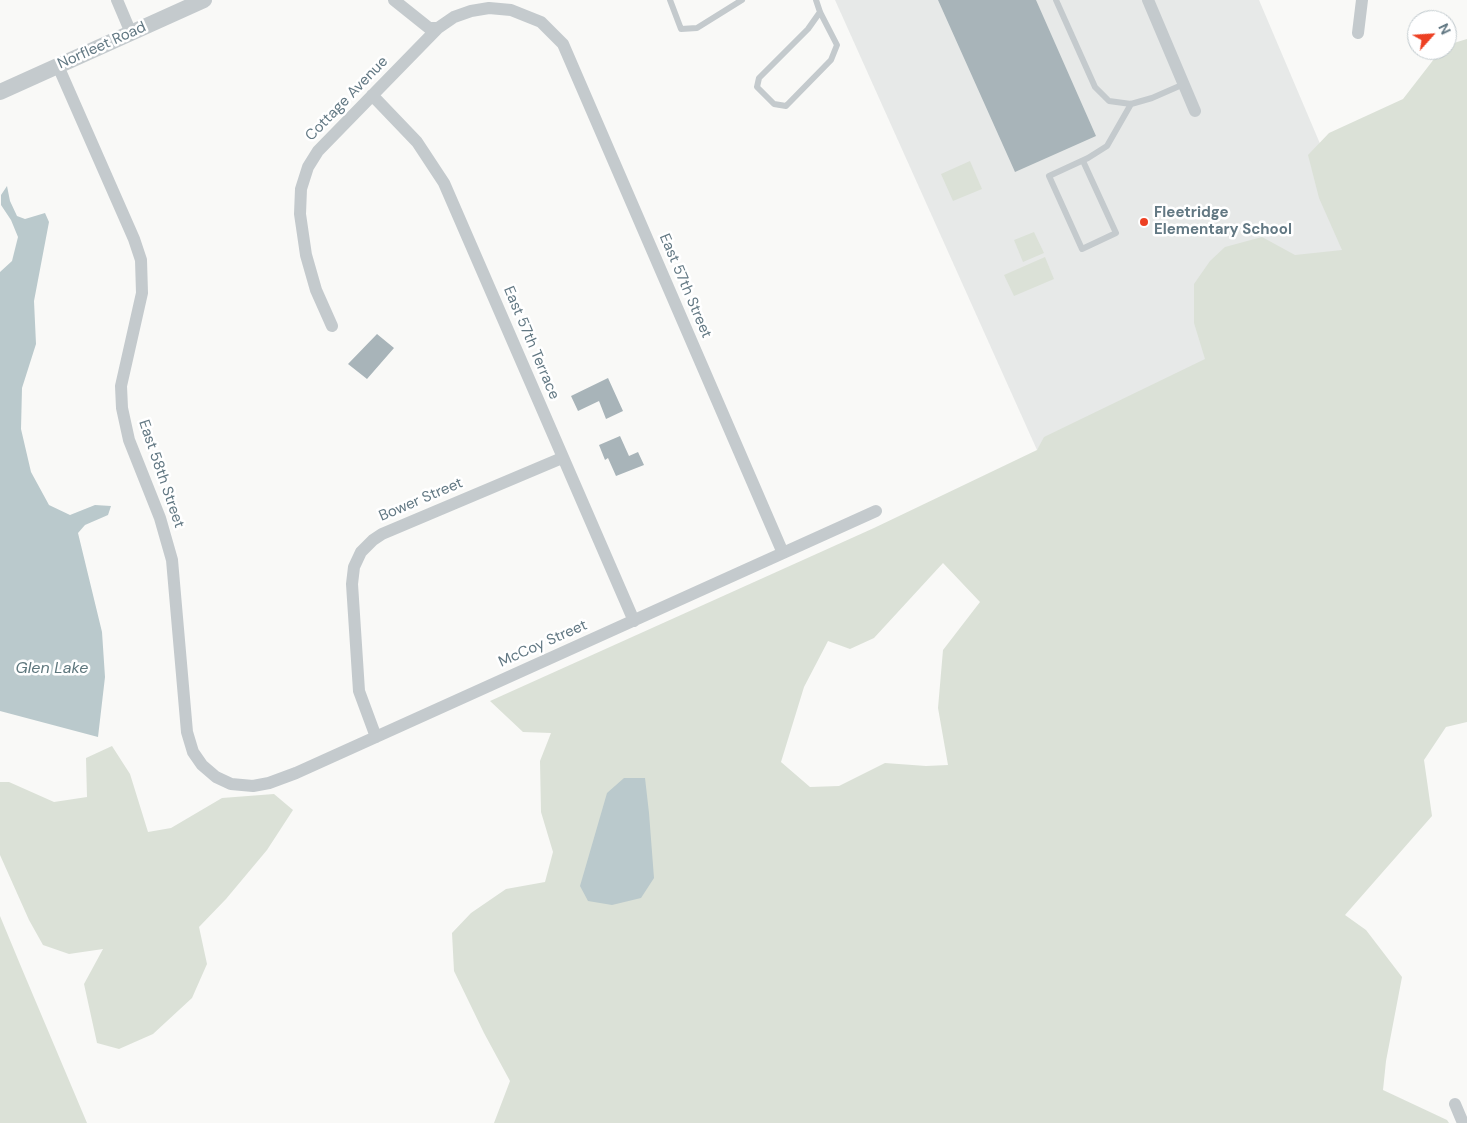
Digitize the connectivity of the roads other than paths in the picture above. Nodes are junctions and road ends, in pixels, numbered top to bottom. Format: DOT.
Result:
graph roads {
  1 [pos="117,0"];
  2 [pos="204,0"];
  3 [pos="394,0"];
  4 [pos="670,0"];
  5 [pos="742,0"];
  6 [pos="816,0"];
  7 [pos="1056,0"];
  8 [pos="1148,0"];
  9 [pos="1362,0"];
  10 [pos="820,12"];
  11 [pos="438,28"];
  12 [pos="131,33"];
  13 [pos="1358,33"];
  14 [pos="553,34"];
  15 [pos="58,66"];
  16 [pos="1184,84"];
  17 [pos="0,92"];
  18 [pos="372,95"];
  19 [pos="1131,104"];
  20 [pos="1195,111"];
  21 [pos="1083,161"];
  22 [pos="332,326"];
  23 [pos="562,458"];
  24 [pos="876,511"];
  25 [pos="783,553"];
  26 [pos="634,621"];
  27 [pos="376,738"];
  28 [pos="220,778"];
  29 [pos="1455,1104"];
  30 [pos="1463,1123"];
  1 -- 12 [label="street"];
  2 -- 12 [label="street, Norfleet Road"];
  3 -- 11 [label="street"];
  4 -- 5 [label="lane"];
  6 -- 10 [label="lane"];
  7 -- 19 [label="lane"];
  8 -- 16 [label="street"];
  9 -- 13 [label="street"];
  10 -- 10 [label="lane"];
  11 -- 14 [label="street, Cottage Avenue"];
  11 -- 18 [label="street, Cottage Avenue"];
  12 -- 15 [label="street, Norfleet Road"];
  14 -- 25 [label="street, East 57th Street"];
  15 -- 17 [label="street, Norfleet Road"];
  15 -- 28 [label="street, East 58th Street"];
  16 -- 19 [label="lane"];
  16 -- 20 [label="street"];
  18 -- 22 [label="street, Cottage Avenue"];
  18 -- 23 [label="street, East 57th Terrace"];
  19 -- 21 [label="lane"];
  21 -- 21 [label="lane"];
  23 -- 26 [label="street, East 57th Terrace"];
  23 -- 27 [label="street, Bower Street"];
  24 -- 25 [label="street, McCoy Street"];
  25 -- 26 [label="street, McCoy Street"];
  26 -- 27 [label="street, McCoy Street"];
  27 -- 28 [label="street, McCoy Street"];
  29 -- 30 [label="street"];
}
